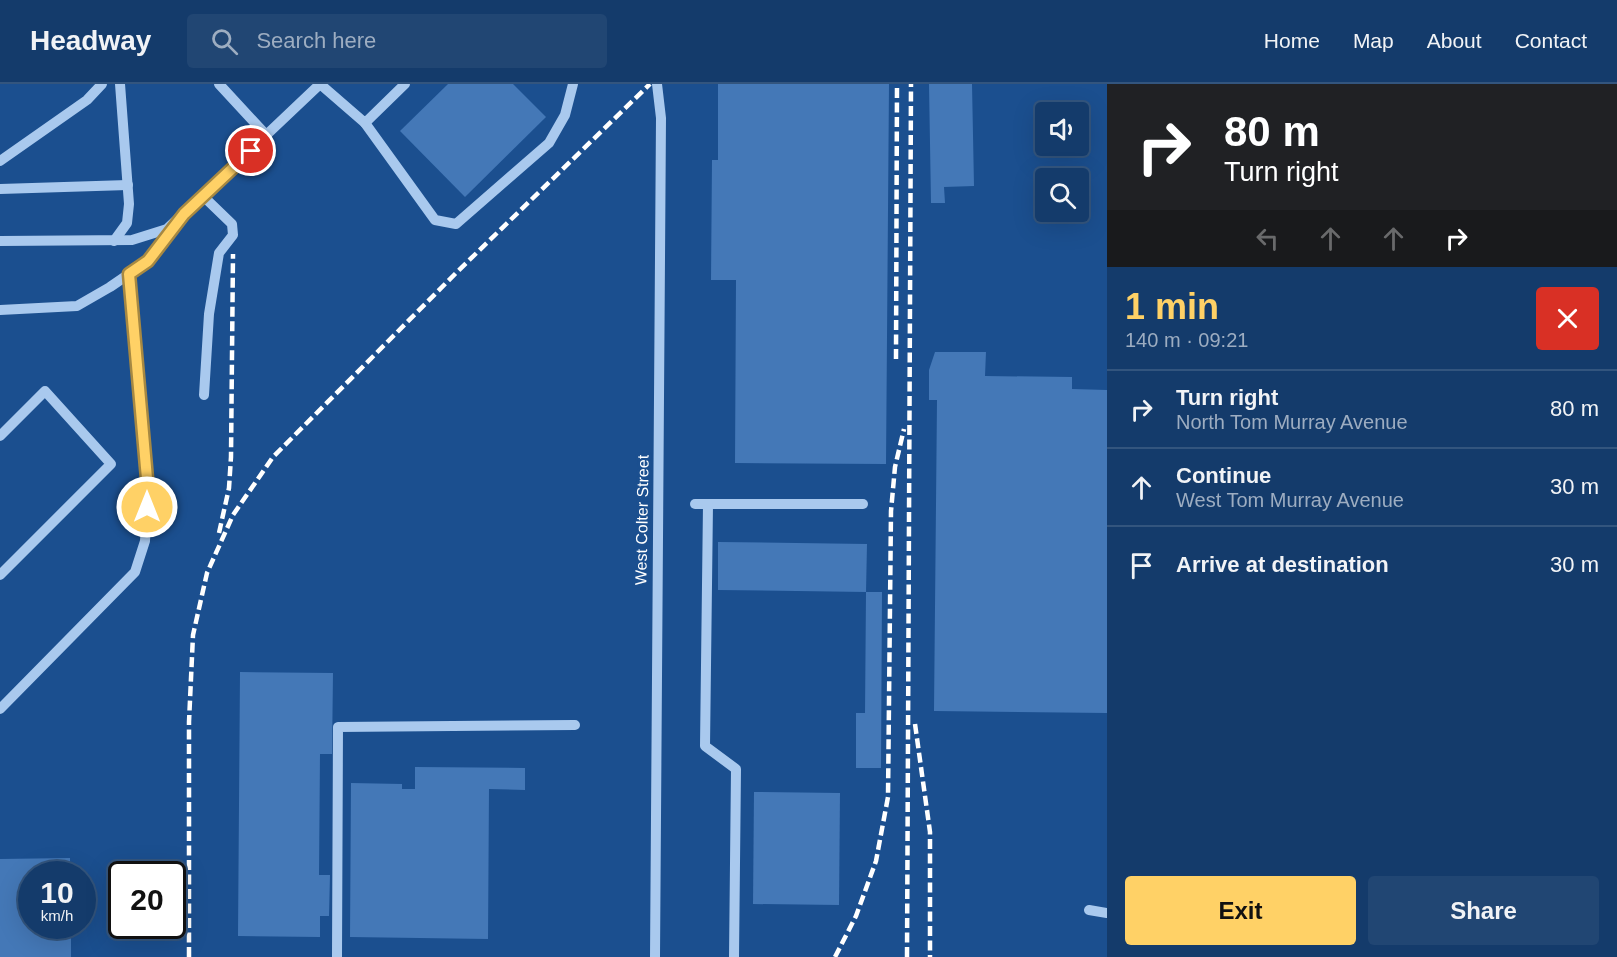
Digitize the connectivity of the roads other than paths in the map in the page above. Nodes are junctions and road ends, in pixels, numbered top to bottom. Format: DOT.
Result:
graph roads {
  1 [pos="102,84"];
  2 [pos="120,84"];
  3 [pos="219,84"];
  4 [pos="320,84"];
  5 [pos="405,84"];
  6 [pos="573,84"];
  7 [pos="657,84"];
  8 [pos="365,123"];
  9 [pos="267,136"];
  10 [pos="0,161"];
  11 [pos="128,185"];
  12 [pos="0,189"];
  13 [pos="203,196"];
  14 [pos="184,214"];
  15 [pos="0,241"];
  16 [pos="114,241"];
  17 [pos="129,274"];
  18 [pos="0,310"];
  19 [pos="204,395"];
  20 [pos="0,436"];
  21 [pos="694,504"];
  22 [pos="708,504"];
  23 [pos="863,504"];
  24 [pos="0,575"];
  25 [pos="0,709"];
  26 [pos="575,725"];
  27 [pos="1089,910"];
  28 [pos="1107,913"];
  29 [pos="337,957"];
  30 [pos="655,957"];
  31 [pos="734,957"];
  1 -- 10 [label="street"];
  2 -- 11 [label="street"];
  3 -- 9 [label="street"];
  4 -- 8 [label="street"];
  4 -- 9 [label="street"];
  5 -- 8 [label="street"];
  6 -- 8 [label="street"];
  7 -- 30 [label="street, West Colter Street"];
  9 -- 13 [label="street"];
  11 -- 12 [label="street"];
  11 -- 16 [label="street"];
  13 -- 14 [label="street"];
  13 -- 19 [label="street"];
  14 -- 16 [label="street"];
  14 -- 17 [label="street"];
  15 -- 16 [label="street"];
  17 -- 18 [label="street"];
  17 -- 25 [label="street"];
  20 -- 24 [label="street"];
  21 -- 22 [label="street"];
  22 -- 23 [label="street"];
  22 -- 31 [label="street"];
  26 -- 29 [label="street"];
  27 -- 28 [label="street"];
}
